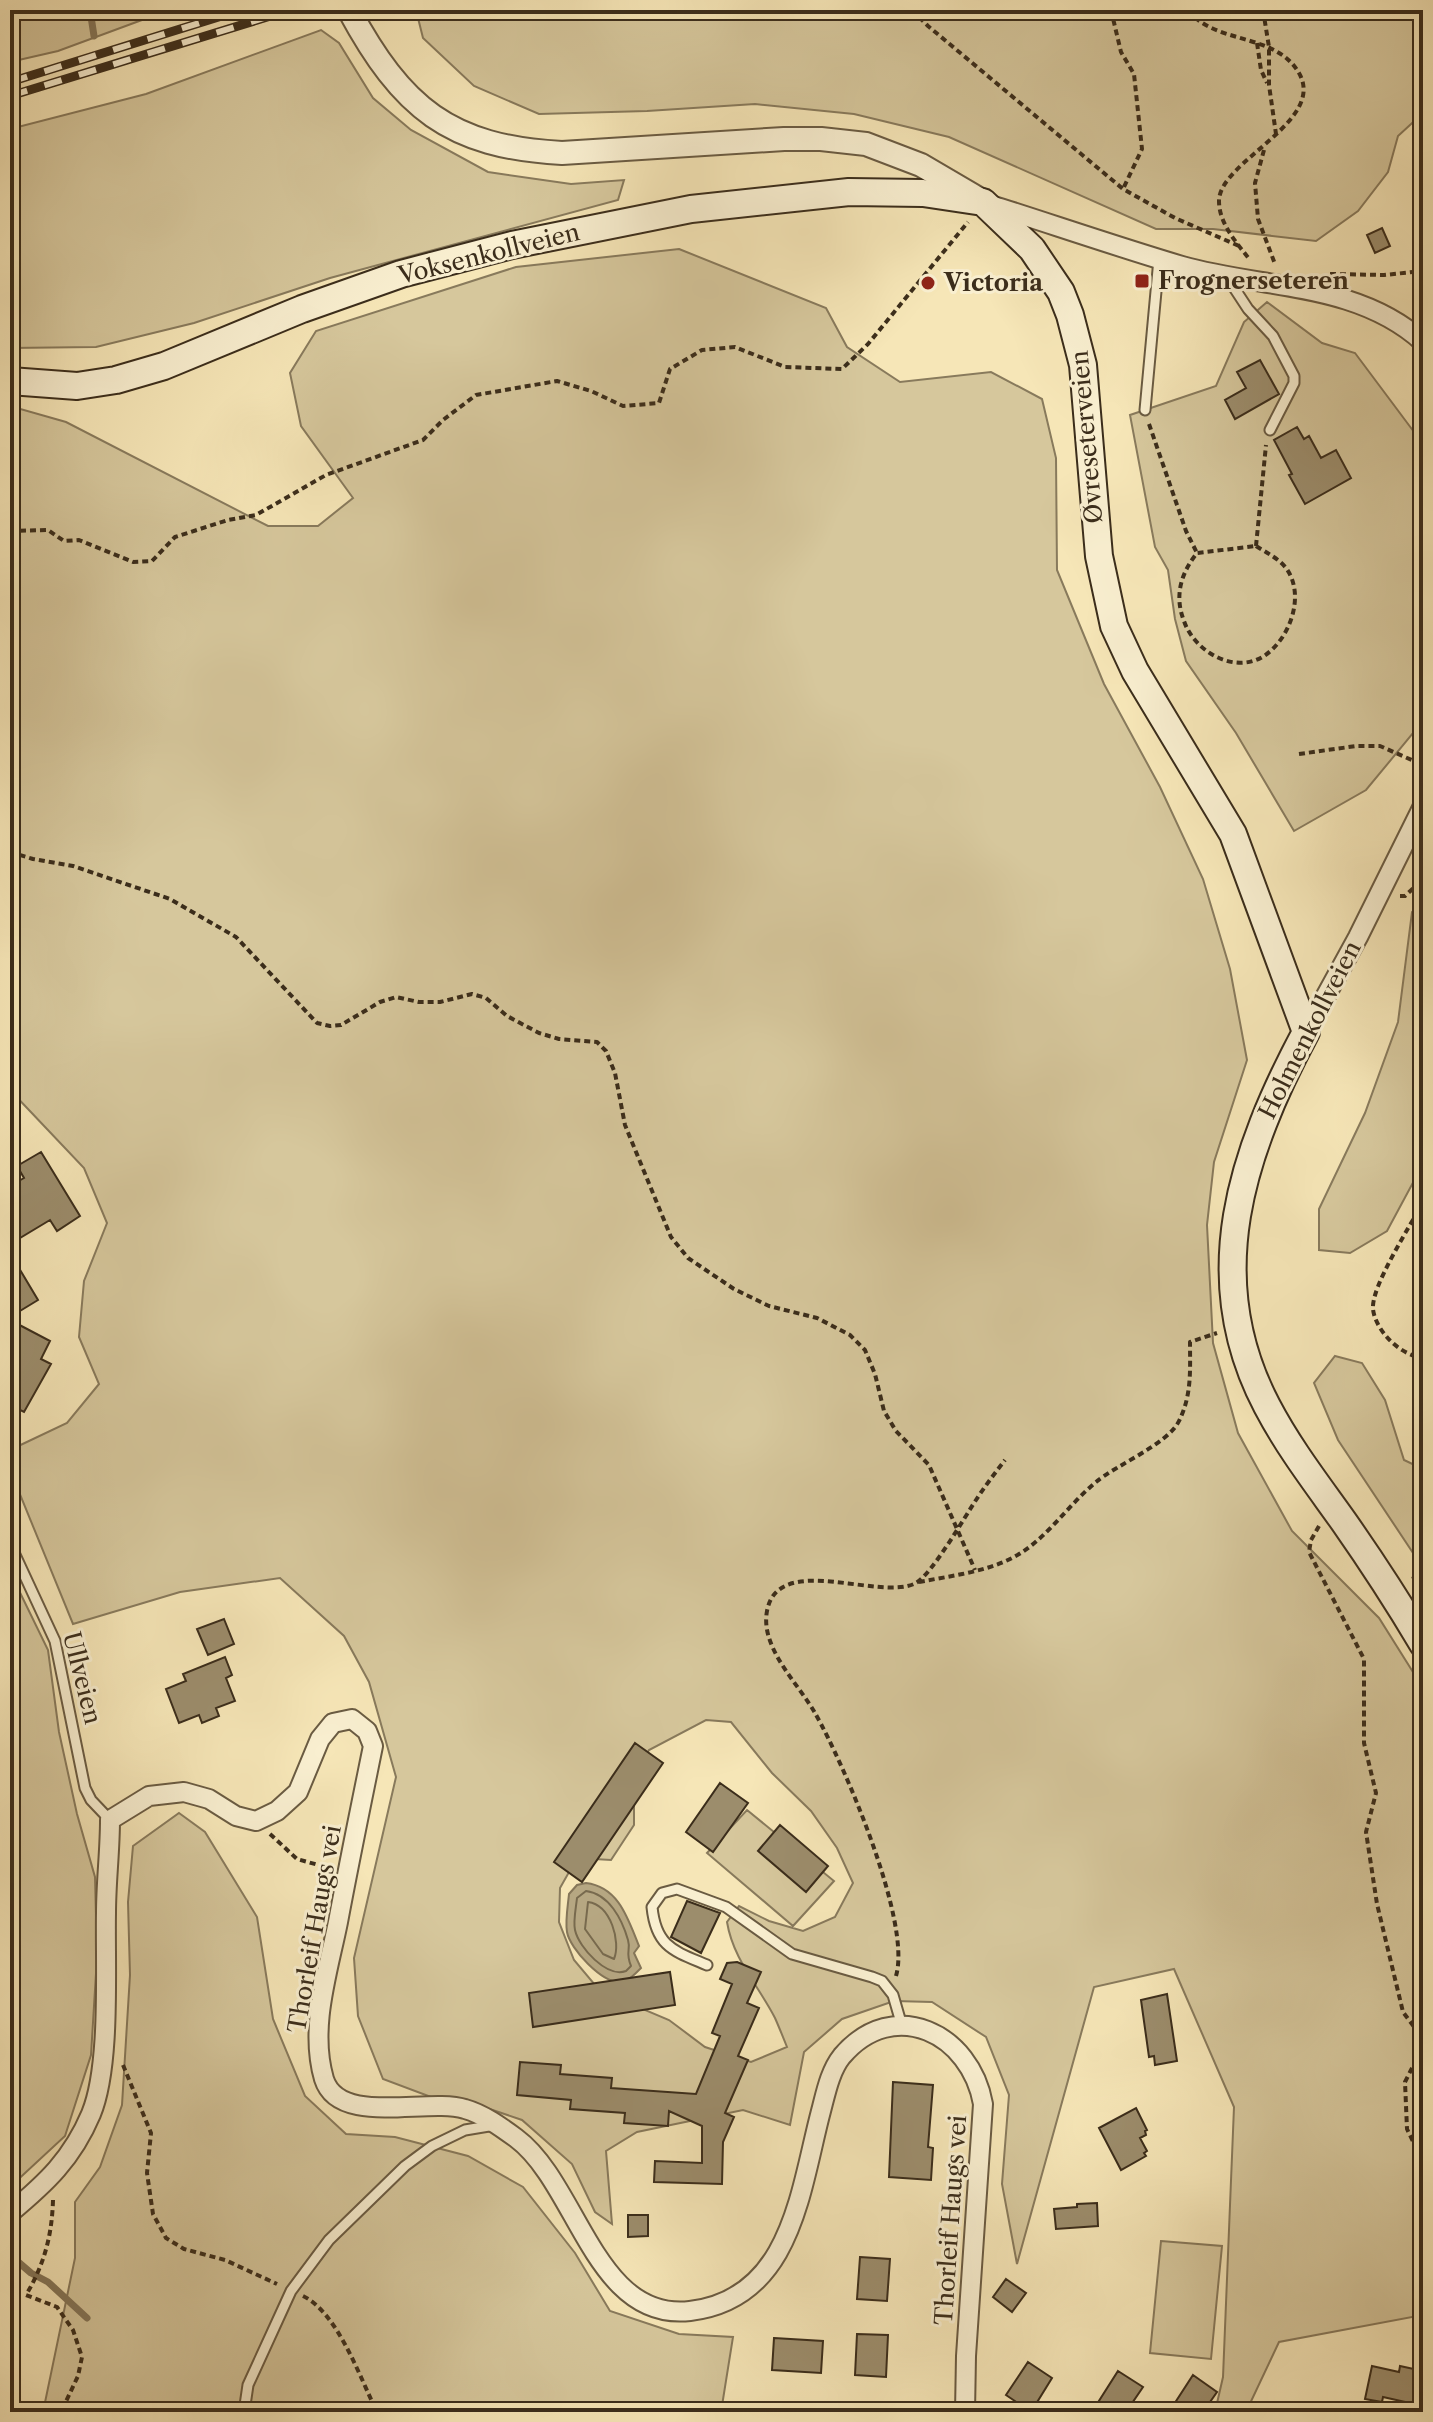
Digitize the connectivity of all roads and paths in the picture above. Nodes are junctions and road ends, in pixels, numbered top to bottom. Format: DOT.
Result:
graph roads {
  1 [pos="349,10"];
  2 [pos="912,10"];
  3 [pos="1111,10"];
  4 [pos="1188,10"];
  5 [pos="1263,10"];
  6 [pos="1257,43"];
  7 [pos="1269,47"];
  8 [pos="1269,85"];
  9 [pos="1277,136"];
  10 [pos="1265,148"];
  11 [pos="1123,189"];
  12 [pos="983,202"];
  13 [pos="1239,246"];
  14 [pos="1159,259"];
  15 [pos="1250,259"];
  16 [pos="1275,264"];
  17 [pos="1423,271"];
  18 [pos="1326,273"];
  19 [pos="1227,277"];
  20 [pos="1281,279"];
  21 [pos="1423,342"];
  22 [pos="10,381"];
  23 [pos="1145,410"];
  24 [pos="1270,430"];
  25 [pos="10,531"];
  26 [pos="1256,546"];
  27 [pos="1197,553"];
  28 [pos="1299,754"];
  29 [pos="1423,765"];
  30 [pos="1423,806"];
  31 [pos="10,852"];
  32 [pos="1306,1032"];
  33 [pos="1423,1202"];
  34 [pos="1237,1326"];
  35 [pos="1423,1358"];
  36 [pos="1005,1460"];
  37 [pos="1338,1514"];
  38 [pos="10,1544"];
  39 [pos="975,1570"];
  40 [pos="1423,1575"];
  41 [pos="1406,1582"];
  42 [pos="916,1583"];
  43 [pos="1423,1644"];
  44 [pos="110,1820"];
  45 [pos="256,1821"];
  46 [pos="345,1883"];
  47 [pos="707,1965"];
  48 [pos="888,1988"];
  49 [pos="902,2026"];
  50 [pos="122,2061"];
  51 [pos="498,2124"];
  52 [pos="46,2183"];
  53 [pos="1423,2194"];
  54 [pos="10,2213"];
  55 [pos="291,2291"];
  56 [pos="61,2412"];
  57 [pos="244,2412"];
  58 [pos="377,2412"];
  59 [pos="965,2412"];
  1 -- 12 [label="street, Øvreseterveien"];
  2 -- 11 [label="path"];
  3 -- 11 [label="path"];
  4 -- 6 [label="path"];
  5 -- 7 [label="path"];
  6 -- 7 [label="path"];
  6 -- 8 [label="path"];
  7 -- 8 [label="path"];
  7 -- 9 [label="path"];
  8 -- 9 [label="path"];
  9 -- 10 [label="path"];
  10 -- 13 [label="path"];
  10 -- 16 [label="path"];
  11 -- 13 [label="path"];
  12 -- 14 [label="street"];
  12 -- 22 [label="main road, Voksenkollveien"];
  12 -- 25 [label="path"];
  12 -- 32 [label="main road, Øvreseterveien"];
  13 -- 15 [label="path"];
  14 -- 19 [label="street"];
  14 -- 23 [label="lane"];
  15 -- 16 [label="path"];
  15 -- 20 [label="path"];
  16 -- 20 [label="path"];
  16 -- 20 [label="path"];
  17 -- 18 [label="path"];
  19 -- 20 [label="street"];
  19 -- 24 [label="lane"];
  20 -- 21 [label="street"];
  23 -- 27 [label="path"];
  24 -- 26 [label="path"];
  26 -- 27 [label="path"];
  26 -- 27 [label="path"];
  28 -- 29 [label="path"];
  30 -- 32 [label="street, Holmenkollveien"];
  31 -- 39 [label="path"];
  32 -- 34 [label="main road, Holmenkollveien"];
  33 -- 35 [label="path"];
  34 -- 37 [label="main road, Holmenkollveien"];
  34 -- 39 [label="path"];
  36 -- 42 [label="path"];
  37 -- 43 [label="main road, Holmenkollveien"];
  37 -- 53 [label="path"];
  38 -- 44 [label="lane, Ullveien"];
  39 -- 42 [label="path"];
  40 -- 41 [label="path"];
  42 -- 48 [label="path"];
  44 -- 45 [label="street"];
  44 -- 52 [label="street"];
  45 -- 46 [label="path"];
  45 -- 46 [label="street, Thorleif Haugs vei"];
  46 -- 51 [label="street, Thorleif Haugs vei"];
  47 -- 48 [label="lane"];
  48 -- 49 [label="lane"];
  49 -- 51 [label="street, Thorleif Haugs vei"];
  49 -- 59 [label="street, Thorleif Haugs vei"];
  50 -- 55 [label="path"];
  51 -- 55 [label="lane"];
  52 -- 54 [label="street"];
  52 -- 56 [label="path"];
  55 -- 57 [label="lane"];
  55 -- 58 [label="path"];
}
